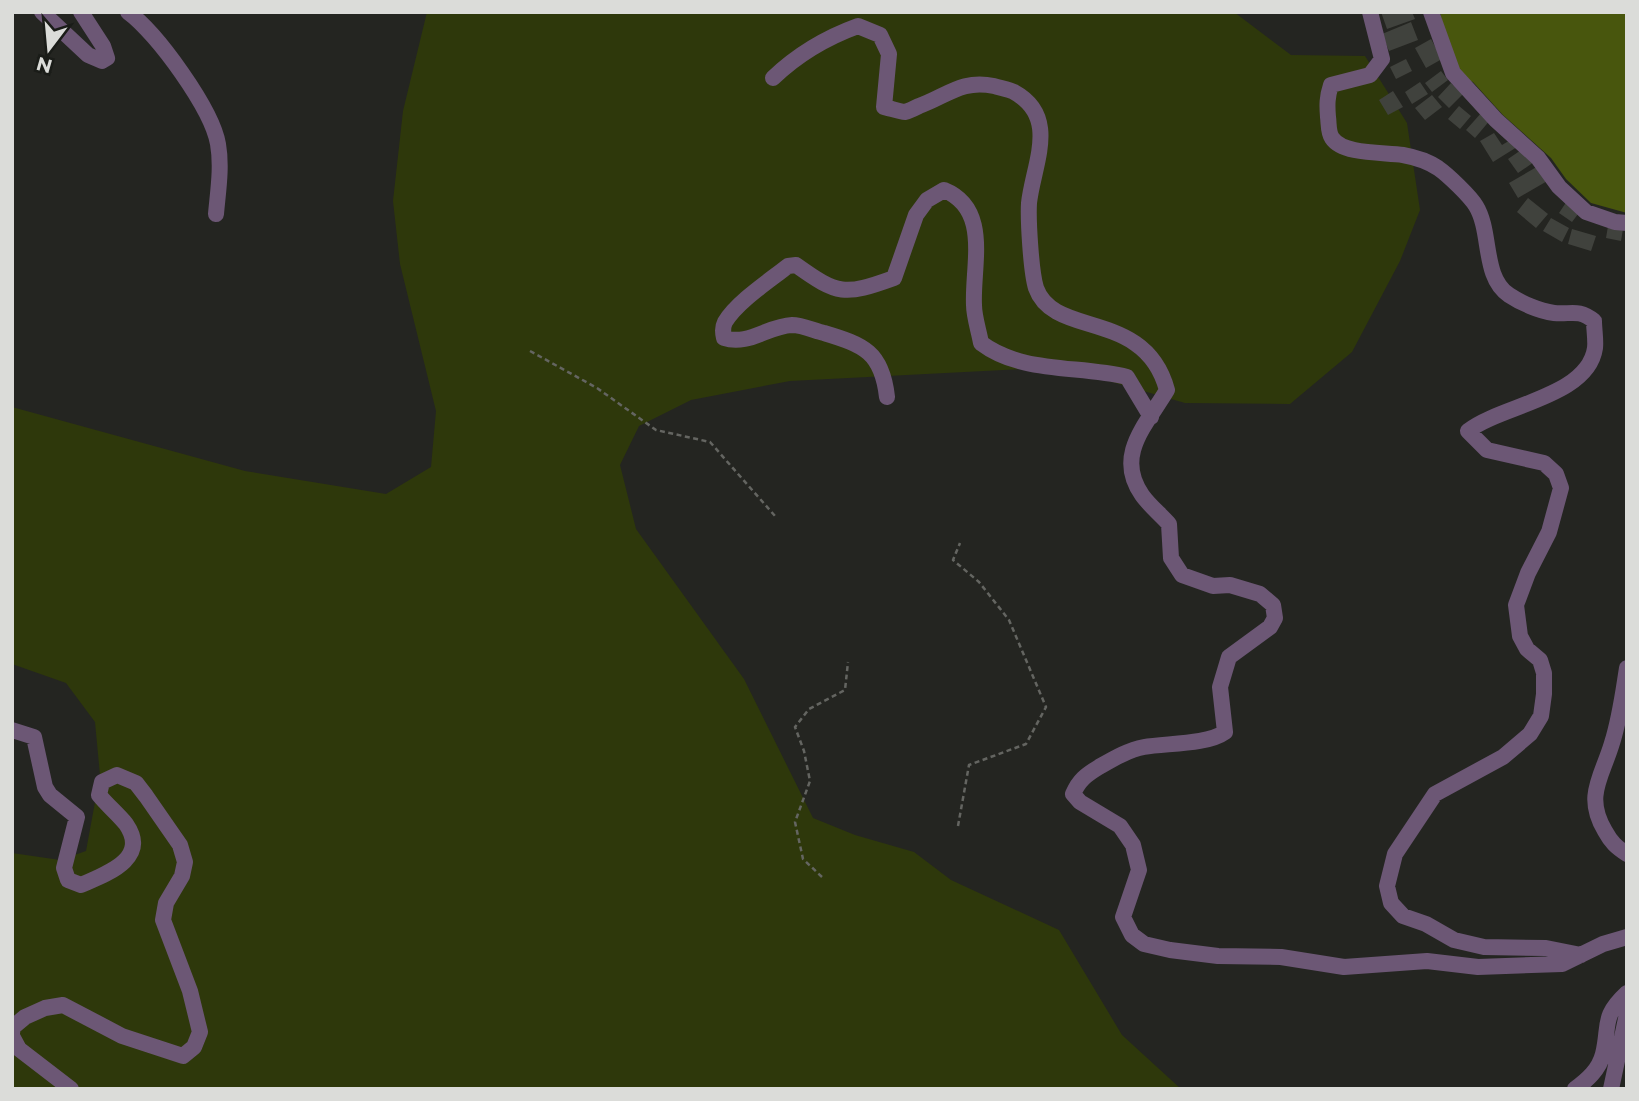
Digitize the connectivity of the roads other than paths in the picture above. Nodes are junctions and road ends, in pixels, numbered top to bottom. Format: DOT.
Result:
graph roads {
  1 [pos="42,12"];
  2 [pos="81,12"];
  3 [pos="128,12"];
  4 [pos="1370,12"];
  5 [pos="1431,12"];
  6 [pos="773,78"];
  7 [pos="216,214"];
  8 [pos="1627,223"];
  9 [pos="887,397"];
  10 [pos="1151,417"];
  11 [pos="1627,668"];
  12 [pos="12,730"];
  13 [pos="1627,854"];
  14 [pos="1627,937"];
  15 [pos="1581,955"];
  16 [pos="1627,993"];
  17 [pos="1627,1014"];
  18 [pos="12,1035"];
  19 [pos="71,1089"];
  20 [pos="1575,1089"];
  21 [pos="1611,1089"];
  1 -- 2 [label="street"];
  3 -- 7 [label="street"];
  4 -- 15 [label="street"];
  5 -- 8 [label="street"];
  6 -- 10 [label="street"];
  9 -- 10 [label="street"];
  10 -- 15 [label="street"];
  11 -- 13 [label="street"];
  12 -- 18 [label="street"];
  14 -- 15 [label="street"];
  16 -- 20 [label="street"];
  17 -- 21 [label="street"];
  18 -- 19 [label="street"];
}
